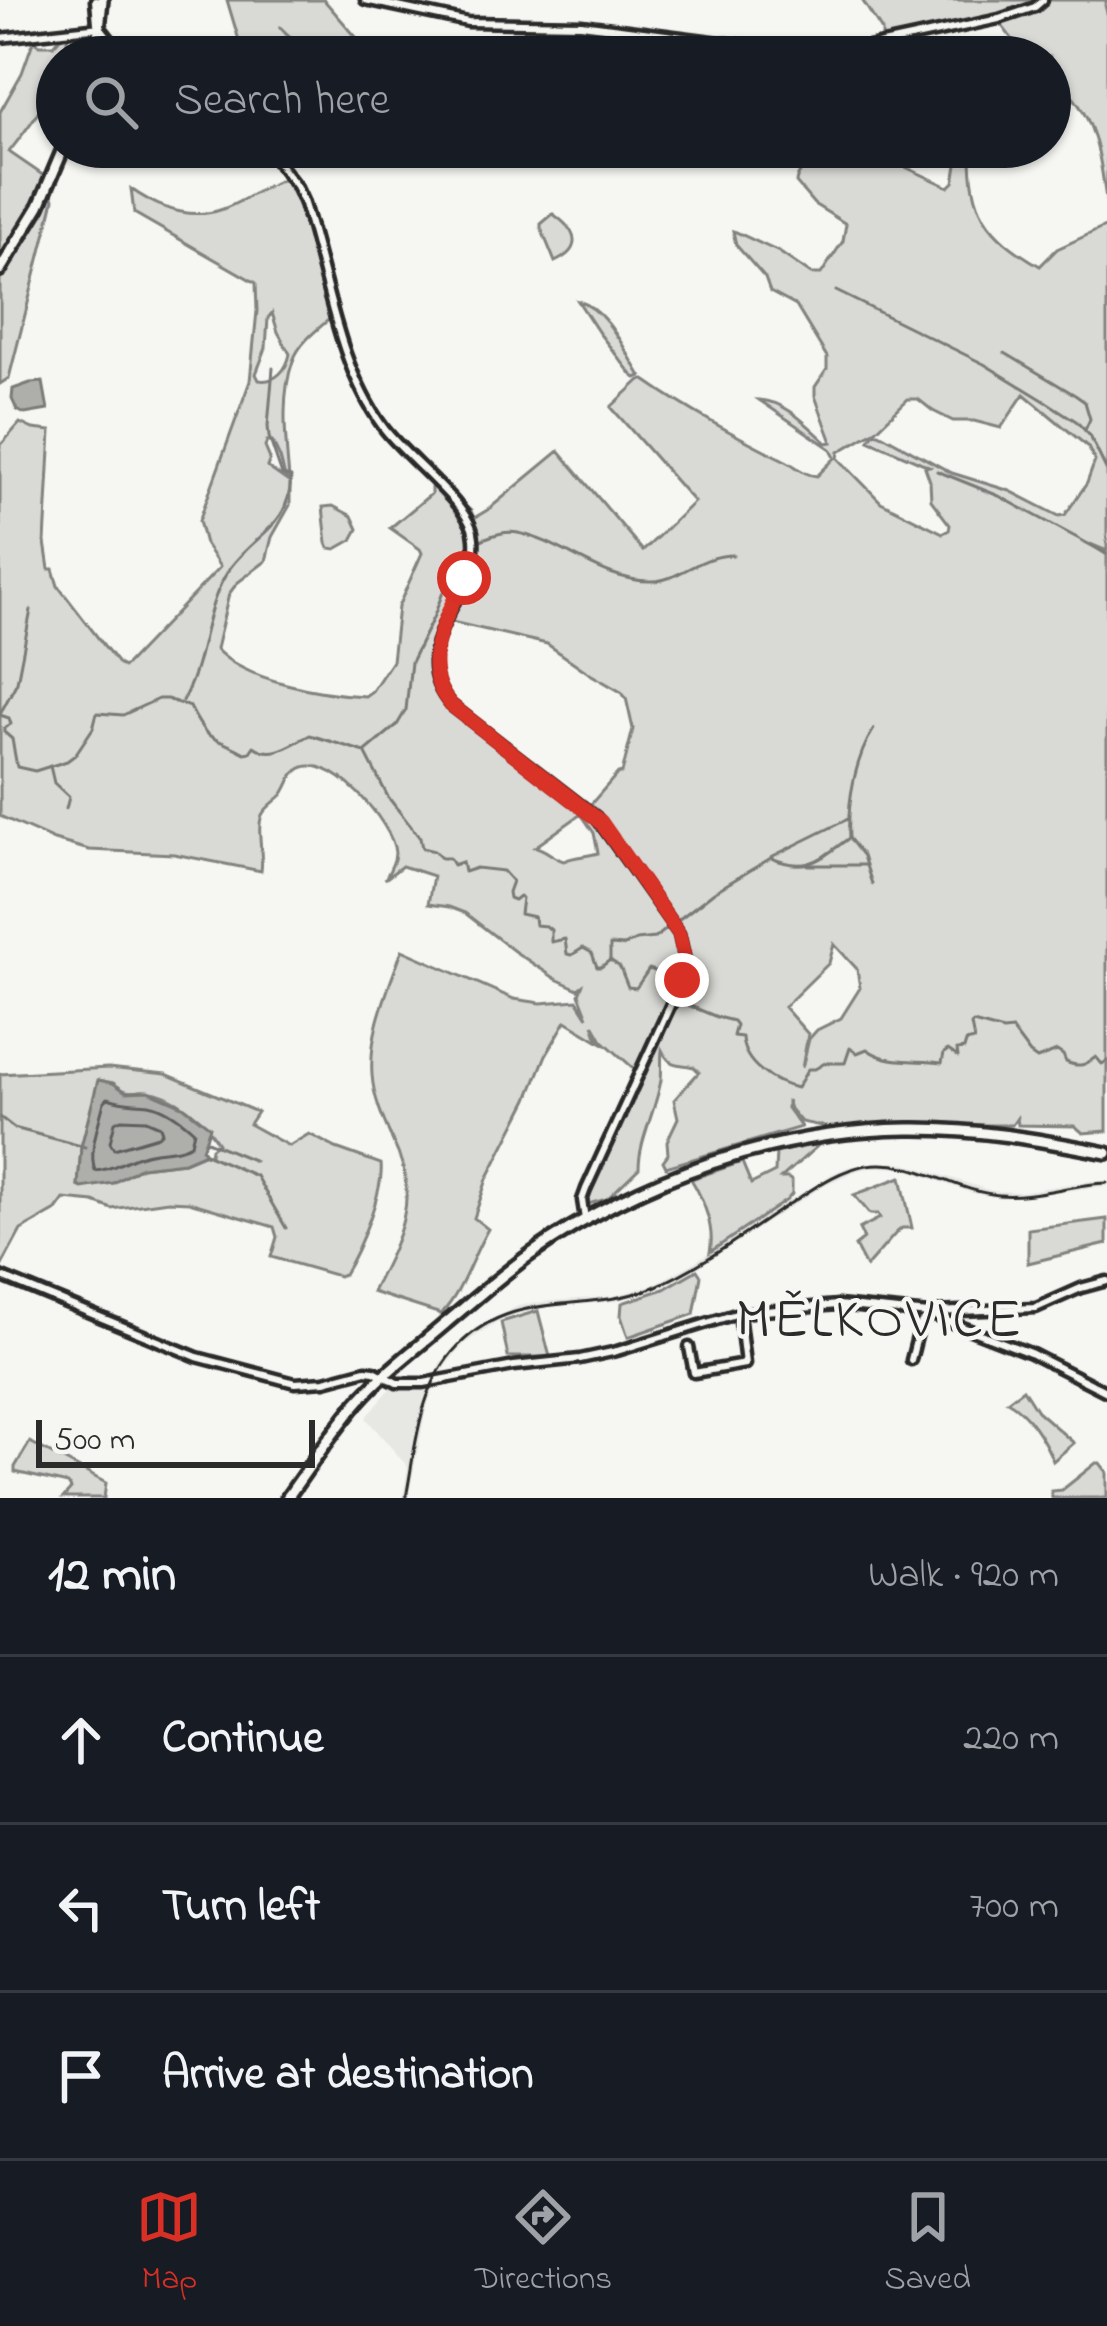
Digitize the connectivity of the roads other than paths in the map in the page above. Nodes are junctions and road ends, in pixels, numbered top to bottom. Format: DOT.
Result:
graph roads {
  1 [pos="98,0"];
  2 [pos="365,0"];
  3 [pos="1043,0"];
  4 [pos="100,27"];
  5 [pos="99,36"];
  6 [pos="107,36"];
  7 [pos="674,36"];
  8 [pos="920,36"];
  9 [pos="0,38"];
  10 [pos="55,168"];
  11 [pos="282,168"];
  12 [pos="0,270"];
  13 [pos="1107,1153"];
  14 [pos="585,1219"];
  15 [pos="0,1276"];
  16 [pos="1107,1281"];
  17 [pos="739,1312"];
  18 [pos="929,1314"];
  19 [pos="689,1347"];
  20 [pos="911,1360"];
  21 [pos="384,1376"];
  22 [pos="1107,1392"];
  23 [pos="287,1498"];
  1 -- 4 [label="main road"];
  2 -- 7 [label="street"];
  3 -- 8 [label="street"];
  4 -- 5 [label="main road"];
  4 -- 6 [label="street"];
  4 -- 9 [label="street"];
  10 -- 12 [label="main road"];
  11 -- 14 [label="street"];
  13 -- 14 [label="main road"];
  14 -- 21 [label="main road"];
  15 -- 21 [label="street"];
  16 -- 18 [label="street"];
  17 -- 18 [label="street"];
  17 -- 19 [label="street"];
  17 -- 21 [label="street"];
  18 -- 20 [label="street"];
  18 -- 22 [label="street"];
  21 -- 23 [label="main road"];
}
